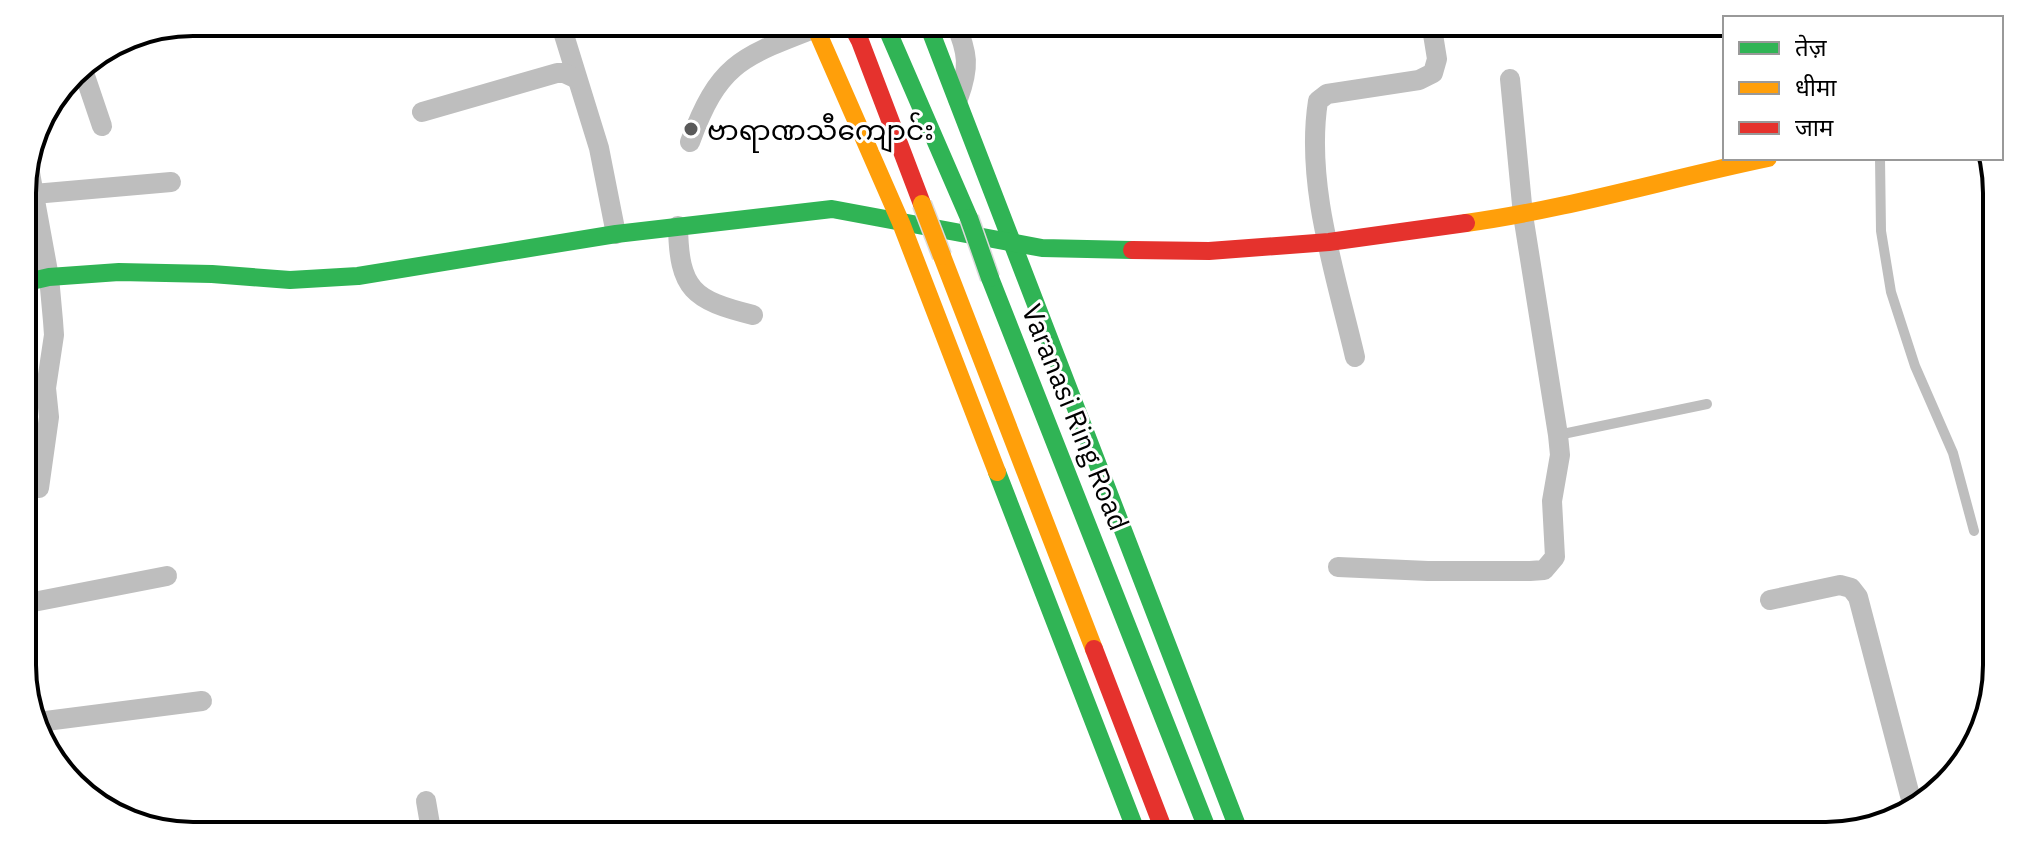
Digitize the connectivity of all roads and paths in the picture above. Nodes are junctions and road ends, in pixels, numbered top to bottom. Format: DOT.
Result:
graph roads {
  1 [pos="564,36"];
  2 [pos="790,36"];
  3 [pos="819,36"];
  4 [pos="857,36"];
  5 [pos="890,36"];
  6 [pos="933,36"];
  7 [pos="960,36"];
  8 [pos="1433,36"];
  9 [pos="86,79"];
  10 [pos="577,79"];
  11 [pos="1510,79"];
  12 [pos="958,99"];
  13 [pos="422,112"];
  14 [pos="102,126"];
  15 [pos="690,142"];
  16 [pos="1758,160"];
  17 [pos="1880,160"];
  18 [pos="171,182"];
  19 [pos="36,194"];
  20 [pos="36,205"];
  21 [pos="1523,215"];
  22 [pos="901,223"];
  23 [pos="678,226"];
  24 [pos="616,234"];
  25 [pos="1329,242"];
  26 [pos="1014,243"];
  27 [pos="49,277"];
  28 [pos="36,280"];
  29 [pos="753,315"];
  30 [pos="1355,357"];
  31 [pos="1707,404"];
  32 [pos="1558,435"];
  33 [pos="39,488"];
  34 [pos="1974,531"];
  35 [pos="1338,567"];
  36 [pos="167,576"];
  37 [pos="1770,600"];
  38 [pos="36,601"];
  39 [pos="202,701"];
  40 [pos="47,721"];
  41 [pos="1910,797"];
  42 [pos="426,801"];
  43 [pos="430,822"];
  44 [pos="1133,822"];
  45 [pos="1161,822"];
  46 [pos="1204,822"];
  47 [pos="1236,822"];
  1 -- 10 [label="street"];
  2 -- 15 [label="street"];
  3 -- 22 [label="main road"];
  4 -- 45 [label="main road, bridge"];
  5 -- 46 [label="main road, Varanasi Ring Road, bridge"];
  6 -- 12 [label="main road"];
  7 -- 12 [label="street"];
  8 -- 25 [label="street"];
  9 -- 14 [label="street"];
  10 -- 13 [label="street"];
  10 -- 24 [label="street"];
  11 -- 21 [label="street"];
  12 -- 26 [label="main road"];
  16 -- 21 [label="main road"];
  17 -- 34 [label="lane"];
  18 -- 19 [label="street"];
  20 -- 27 [label="street"];
  21 -- 25 [label="main road"];
  21 -- 32 [label="street"];
  22 -- 23 [label="main road"];
  22 -- 26 [label="main road"];
  22 -- 44 [label="main road"];
  23 -- 24 [label="main road"];
  23 -- 29 [label="street"];
  24 -- 27 [label="main road"];
  25 -- 26 [label="main road"];
  25 -- 30 [label="street"];
  26 -- 47 [label="main road"];
  27 -- 28 [label="main road"];
  27 -- 33 [label="street"];
  31 -- 32 [label="lane"];
  32 -- 35 [label="street"];
  36 -- 38 [label="street"];
  37 -- 41 [label="street"];
  39 -- 40 [label="street"];
  42 -- 43 [label="street"];
}
